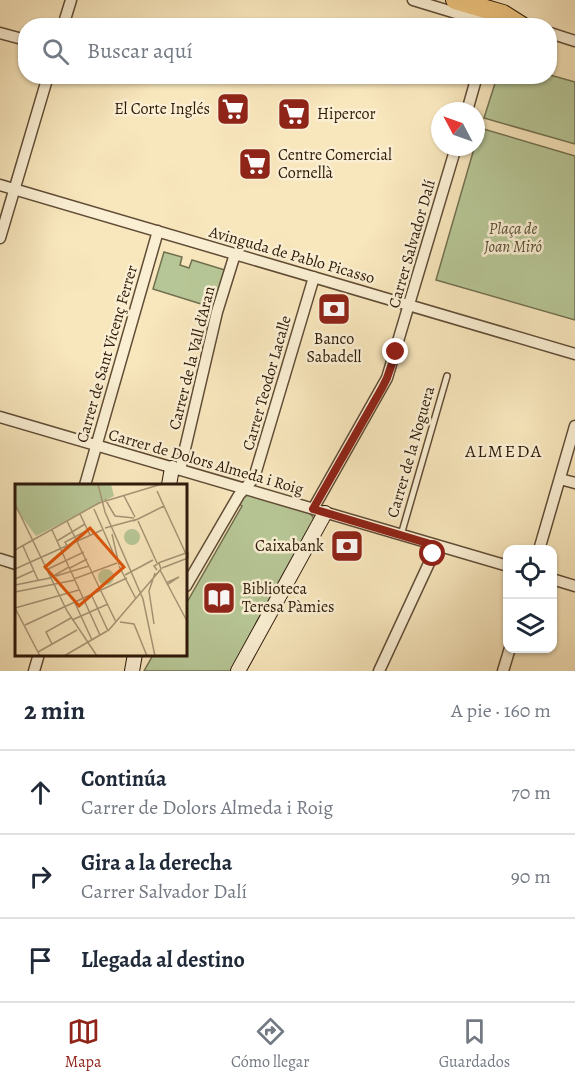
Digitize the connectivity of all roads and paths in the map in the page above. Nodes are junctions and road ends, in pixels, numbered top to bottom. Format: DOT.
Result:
graph roads {
  1 [pos="71,0"];
  2 [pos="413,0"];
  3 [pos="455,0"];
  4 [pos="65,18"];
  5 [pos="470,18"];
  6 [pos="509,18"];
  7 [pos="0,33"];
  8 [pos="557,35"];
  9 [pos="18,38"];
  10 [pos="575,41"];
  11 [pos="46,84"];
  12 [pos="475,84"];
  13 [pos="470,102"];
  14 [pos="453,156"];
  15 [pos="0,185"];
  16 [pos="15,189"];
  17 [pos="158,231"];
  18 [pos="0,238"];
  19 [pos="235,254"];
  20 [pos="314,277"];
  21 [pos="410,305"];
  22 [pos="575,354"];
  23 [pos="447,376"];
  24 [pos="0,417"];
  25 [pos="575,426"];
  26 [pos="96,446"];
  27 [pos="176,469"];
  28 [pos="560,479"];
  29 [pos="575,483"];
  30 [pos="85,484"];
  31 [pos="169,484"];
  32 [pos="245,489"];
  33 [pos="319,511"];
  34 [pos="401,535"];
  35 [pos="540,545"];
  36 [pos="437,546"];
  37 [pos="0,559"];
  38 [pos="15,564"];
  39 [pos="503,565"];
  40 [pos="557,581"];
  41 [pos="188,583"];
  42 [pos="575,586"];
  43 [pos="508,653"];
  44 [pos="38,656"];
  45 [pos="34,671"];
  46 [pos="238,671"];
  47 [pos="379,671"];
  48 [pos="503,671"];
  1 -- 4 [label="street"];
  2 -- 5 [label="street"];
  3 -- 6 [label="highway"];
  7 -- 9 [label="street"];
  8 -- 10 [label="street"];
  11 -- 16 [label="street"];
  12 -- 13 [label="street"];
  14 -- 21 [label="street, Carrer Salvador Dalí"];
  15 -- 16 [label="street, Avinguda de Pablo Picasso"];
  16 -- 17 [label="street, Avinguda de Pablo Picasso"];
  16 -- 18 [label="street"];
  17 -- 19 [label="street, Avinguda de Pablo Picasso"];
  17 -- 26 [label="street, Carrer de Sant Vicenç Ferrer"];
  19 -- 20 [label="street, Avinguda de Pablo Picasso"];
  19 -- 27 [label="street, Carrer de la Vall d'Aran"];
  20 -- 21 [label="street, Avinguda de Pablo Picasso"];
  20 -- 32 [label="street, Carrer Teodor Lacalle"];
  21 -- 22 [label="street, Avinguda de Pablo Picasso"];
  21 -- 33 [label="street, Carrer Salvador Dalí"];
  23 -- 34 [label="lane, Carrer de la Noguera"];
  24 -- 26 [label="street, Carrer de Dolors Almeda i Roig"];
  25 -- 28 [label="street"];
  26 -- 27 [label="street, Carrer de Dolors Almeda i Roig"];
  26 -- 30 [label="street, Carrer de Sant Vicenç Ferrer"];
  27 -- 31 [label="street"];
  27 -- 32 [label="street, Carrer de Dolors Almeda i Roig"];
  28 -- 29 [label="street"];
  28 -- 35 [label="street"];
  32 -- 33 [label="street, Carrer de Dolors Almeda i Roig"];
  32 -- 41 [label="street, Carrer Teodor Lacalle"];
  33 -- 34 [label="street, Carrer de Dolors Almeda i Roig"];
  33 -- 46 [label="street"];
  34 -- 36 [label="street, Carrer de Dolors Almeda i Roig"];
  36 -- 39 [label="street, Carrer de Dolors Almeda i Roig"];
  36 -- 47 [label="street"];
  37 -- 38 [label="street"];
  40 -- 42 [label="street"];
  43 -- 48 [label="street"];
  44 -- 45 [label="street"];
}
